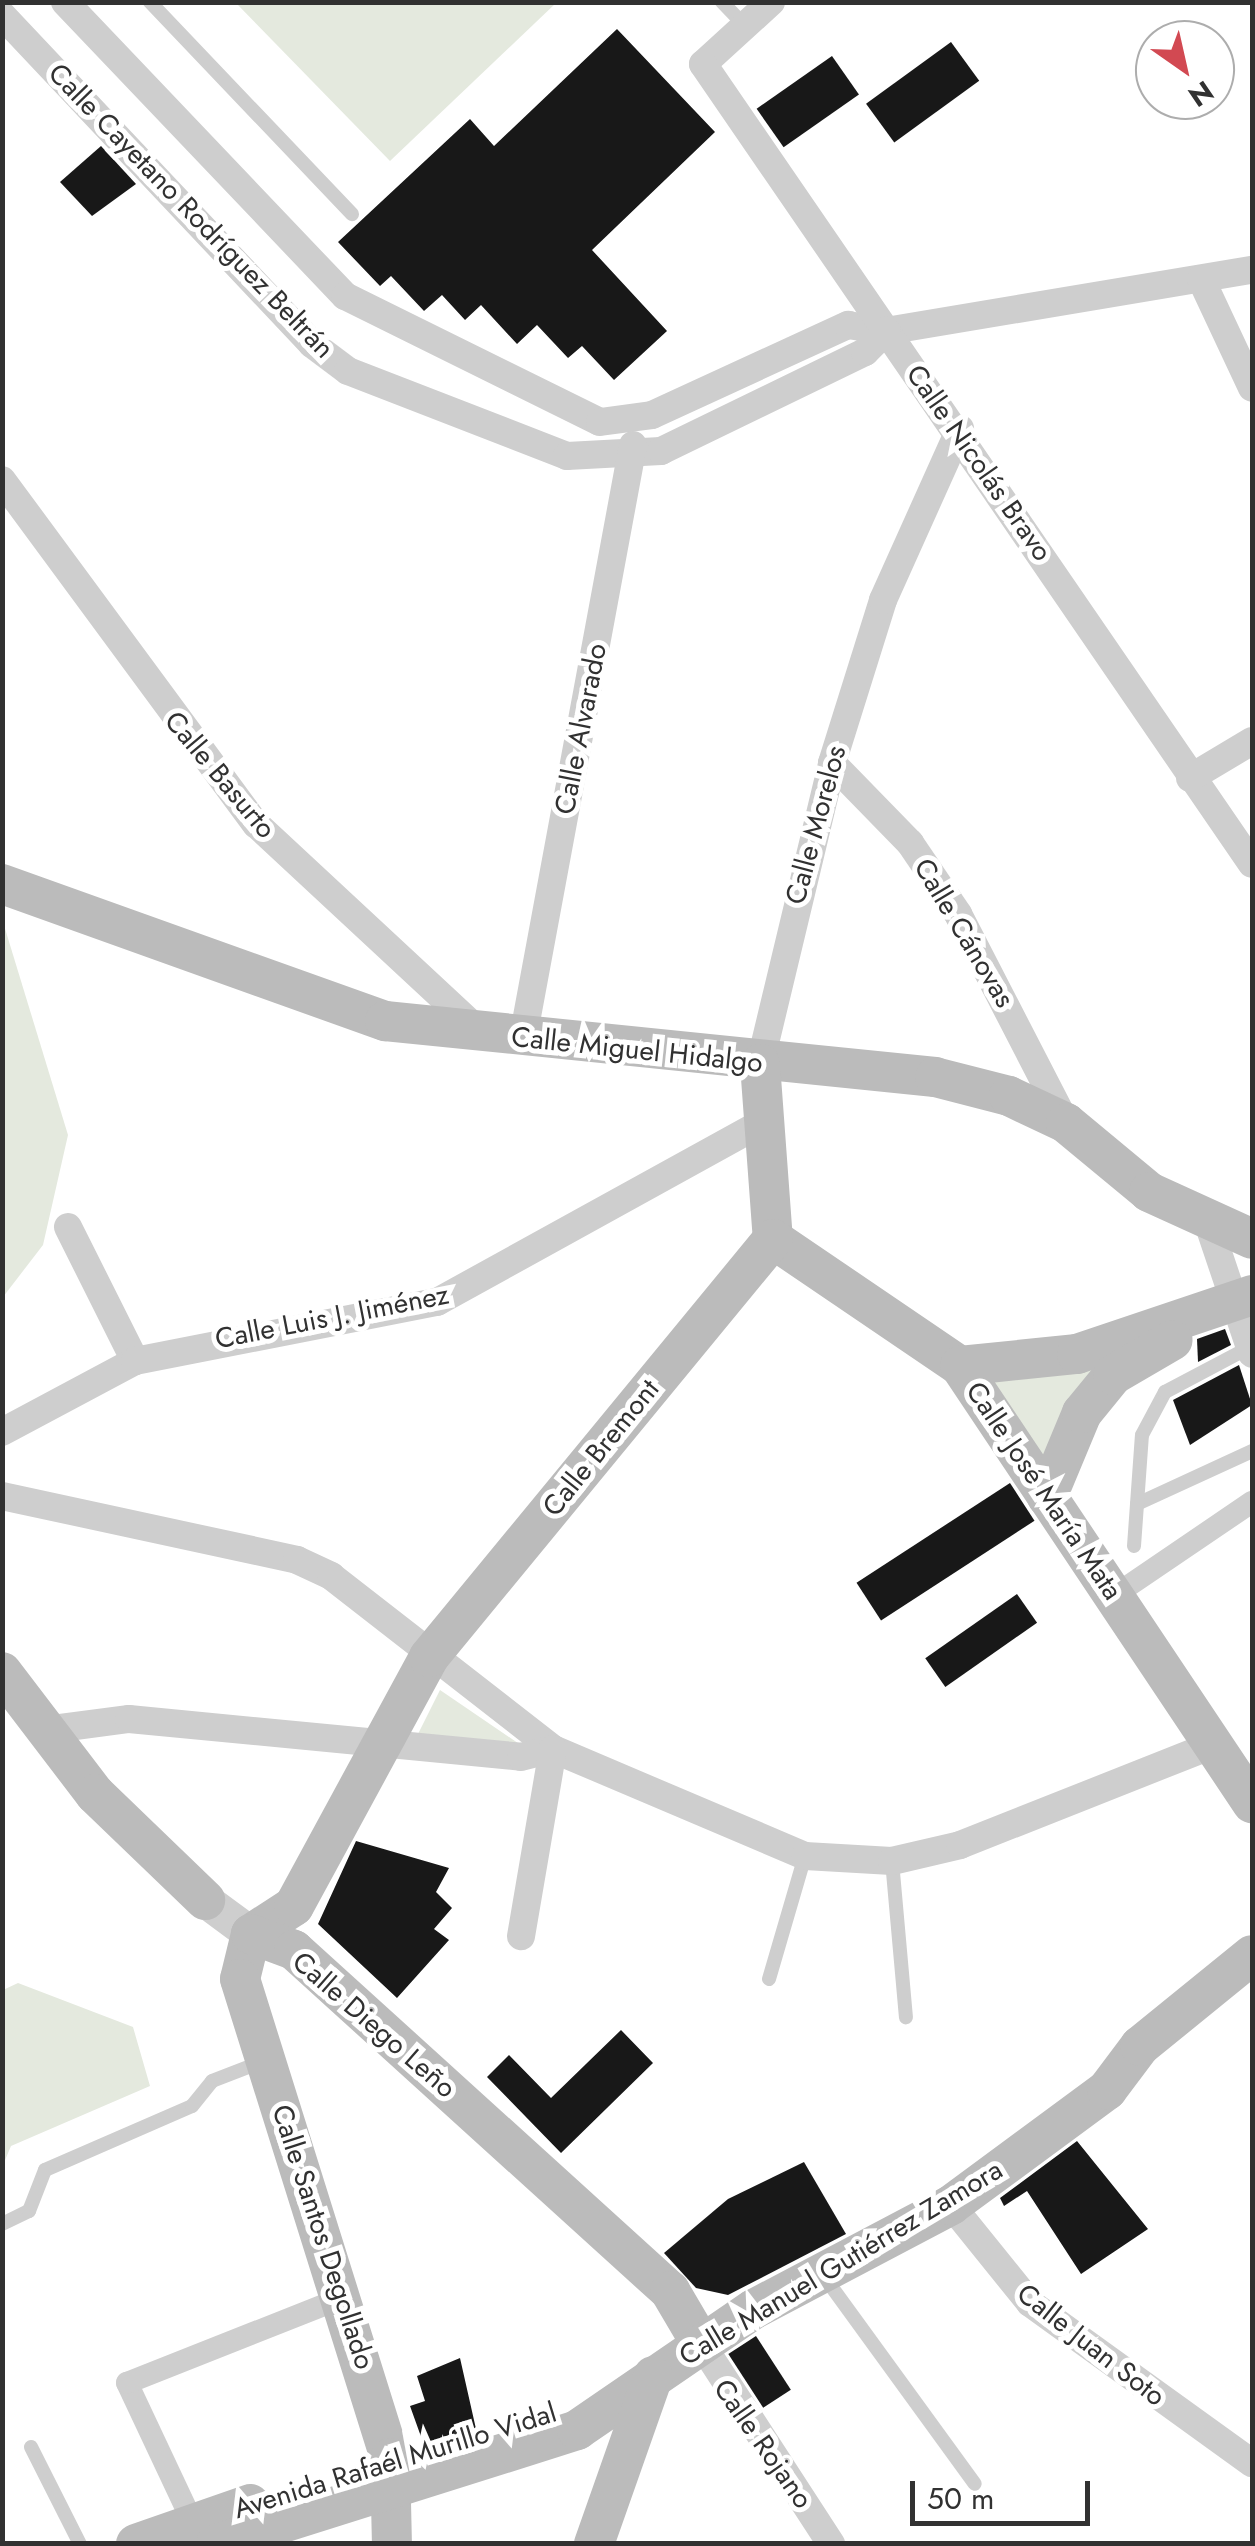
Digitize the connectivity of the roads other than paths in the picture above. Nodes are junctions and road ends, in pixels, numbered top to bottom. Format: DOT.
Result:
graph roads {
  1 [pos="66,2"];
  2 [pos="150,2"];
  3 [pos="722,2"];
  4 [pos="772,2"];
  5 [pos="2,15"];
  6 [pos="742,24"];
  7 [pos="352,214"];
  8 [pos="1252,270"];
  9 [pos="1202,279"];
  10 [pos="886,331"];
  11 [pos="1252,388"];
  12 [pos="636,420"];
  13 [pos="960,430"];
  14 [pos="632,459"];
  15 [pos="2,480"];
  16 [pos="1252,742"];
  17 [pos="832,763"];
  18 [pos="1190,778"];
  19 [pos="1252,864"];
  20 [pos="2,884"];
  21 [pos="481,1033"];
  22 [pos="523,1038"];
  23 [pos="760,1064"];
  24 [pos="1066,1123"];
  25 [pos="758,1124"];
  26 [pos="1208,1220"];
  27 [pos="68,1227"];
  28 [pos="774,1239"];
  29 [pos="1252,1239"];
  30 [pos="1247,1298"];
  31 [pos="1252,1350"];
  32 [pos="136,1361"];
  33 [pos="960,1366"];
  34 [pos="2,1432"];
  35 [pos="1252,1451"];
  36 [pos="2,1496"];
  37 [pos="1047,1497"];
  38 [pos="1252,1502"];
  39 [pos="1137,1504"];
  40 [pos="1134,1546"];
  41 [pos="1115,1595"];
  42 [pos="429,1657"];
  43 [pos="2,1672"];
  44 [pos="45,1730"];
  45 [pos="378,1741"];
  46 [pos="1215,1744"];
  47 [pos="553,1749"];
  48 [pos="1252,1803"];
  49 [pos="804,1856"];
  50 [pos="892,1862"];
  51 [pos="205,1900"];
  52 [pos="251,1934"];
  53 [pos="521,1936"];
  54 [pos="1252,1955"];
  55 [pos="769,1980"];
  56 [pos="906,2017"];
  57 [pos="266,2060"];
  58 [pos="951,2205"];
  59 [pos="2,2224"];
  60 [pos="824,2275"];
  61 [pos="344,2297"];
  62 [pos="700,2342"];
  63 [pos="652,2376"];
  64 [pos="30,2447"];
  65 [pos="1252,2463"];
  66 [pos="392,2470"];
  67 [pos="976,2484"];
  68 [pos="205,2533"];
  69 [pos="80,2544"];
  70 [pos="136,2544"];
  71 [pos="392,2544"];
  72 [pos="594,2544"];
  73 [pos="831,2544"];
  1 -- 12 [label="street, Calle Cayetano Rodríguez Beltrán"];
  2 -- 7 [label="lane"];
  3 -- 6 [label="lane"];
  4 -- 6 [label="street"];
  5 -- 14 [label="street, Calle Cayetano Rodríguez Beltrán"];
  6 -- 10 [label="street, Calle Nicolás Bravo"];
  8 -- 9 [label="street, Calle Cayetano Rodríguez Beltrán"];
  9 -- 10 [label="street, Calle Cayetano Rodríguez Beltrán"];
  9 -- 11 [label="street"];
  10 -- 12 [label="street, Calle Cayetano Rodríguez Beltrán"];
  10 -- 13 [label="street, Calle Nicolás Bravo"];
  10 -- 14 [label="street, Calle Cayetano Rodríguez Beltrán"];
  12 -- 14 [label="street, Calle Alvarado"];
  13 -- 17 [label="street, Calle Morelos"];
  13 -- 18 [label="street, Calle Nicolás Bravo"];
  14 -- 22 [label="street, Calle Alvarado"];
  15 -- 21 [label="street, Calle Basurto"];
  16 -- 18 [label="street"];
  17 -- 23 [label="street, Calle Morelos"];
  17 -- 24 [label="street, Calle Cánovas"];
  18 -- 19 [label="street, Calle Nicolás Bravo"];
  20 -- 21 [label="main road, Calle Miguel Hidalgo"];
  21 -- 22 [label="main road, Calle Miguel Hidalgo"];
  22 -- 23 [label="main road, Calle Miguel Hidalgo"];
  23 -- 24 [label="main road, Calle Miguel Hidalgo"];
  23 -- 25 [label="main road, Calle Morelos"];
  24 -- 26 [label="main road, Calle Miguel Hidalgo"];
  25 -- 28 [label="main road, Calle Morelos"];
  25 -- 32 [label="street, Calle Luis J. Jiménez"];
  26 -- 29 [label="main road, Calle Miguel Hidalgo"];
  26 -- 30 [label="street"];
  27 -- 32 [label="street"];
  28 -- 33 [label="main road, Calle José María Mata"];
  28 -- 42 [label="main road, Calle Bremont"];
  30 -- 31 [label="street"];
  30 -- 33 [label="main road"];
  30 -- 37 [label="main road"];
  31 -- 39 [label="lane"];
  32 -- 34 [label="street, Calle Luis J. Jiménez"];
  33 -- 37 [label="main road, Calle José María Mata"];
  35 -- 39 [label="lane"];
  36 -- 42 [label="street"];
  37 -- 41 [label="main road, Calle José María Mata"];
  38 -- 41 [label="street"];
  39 -- 40 [label="lane"];
  41 -- 46 [label="main road, Calle José María Mata"];
  42 -- 45 [label="main road, Calle Bremont"];
  42 -- 47 [label="street"];
  43 -- 44 [label="main road, Calle Diego Leño"];
  44 -- 45 [label="street"];
  44 -- 51 [label="main road, Calle Diego Leño"];
  45 -- 47 [label="street"];
  45 -- 52 [label="main road, Calle Bremont"];
  46 -- 48 [label="main road, Calle José María Mata"];
  46 -- 50 [label="street"];
  47 -- 49 [label="street"];
  47 -- 53 [label="street"];
  49 -- 50 [label="street"];
  49 -- 55 [label="lane"];
  50 -- 56 [label="lane"];
  51 -- 52 [label="street, Calle Diego Leño"];
  52 -- 57 [label="main road, Calle Santos Degollado"];
  52 -- 62 [label="main road, Calle Diego Leño"];
  54 -- 58 [label="main road, Calle Manuel Gutiérrez Zamora"];
  57 -- 59 [label="lane"];
  57 -- 61 [label="main road, Calle Santos Degollado"];
  58 -- 60 [label="main road, Calle Manuel Gutiérrez Zamora"];
  58 -- 65 [label="street, Calle Juan Soto"];
  60 -- 62 [label="main road, Calle Manuel Gutiérrez Zamora"];
  60 -- 67 [label="lane"];
  61 -- 66 [label="main road, Calle Santos Degollado"];
  61 -- 68 [label="street"];
  62 -- 63 [label="main road, Calle Manuel Gutiérrez Zamora"];
  62 -- 73 [label="street, Calle Rojano"];
  63 -- 66 [label="main road, Avenida Rafaél Murillo Vidal"];
  63 -- 72 [label="main road, Calle Manuel Gutiérrez Zamora"];
  64 -- 69 [label="lane"];
  66 -- 68 [label="main road, Avenida Rafaél Murillo Vidal"];
  66 -- 71 [label="main road, Calle Santos Degollado"];
  68 -- 70 [label="main road, Avenida Rafaél Murillo Vidal"];
}
